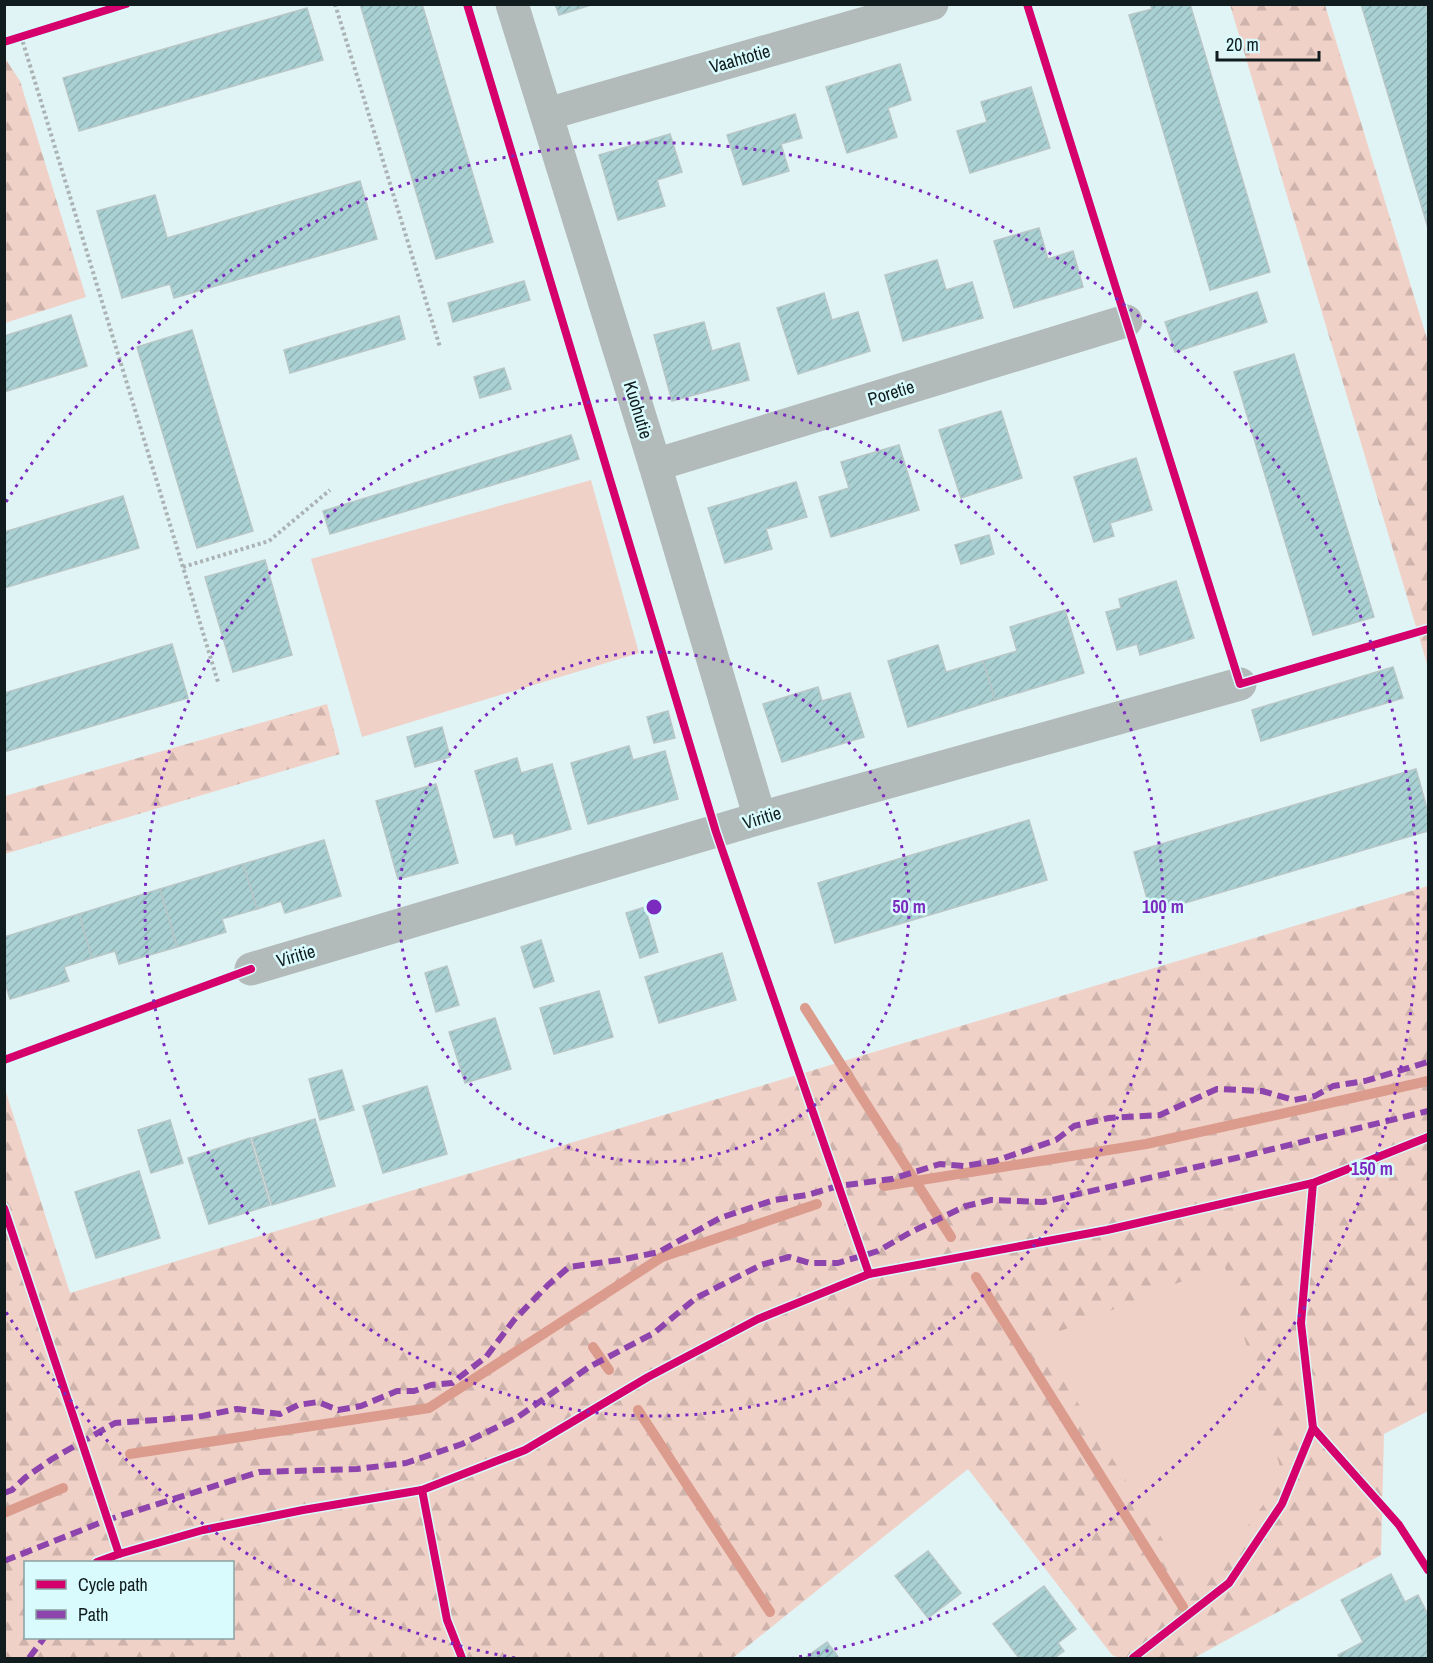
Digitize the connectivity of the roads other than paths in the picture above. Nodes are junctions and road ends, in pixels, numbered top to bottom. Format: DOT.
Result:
graph roads {
  1 [pos="512,4"];
  2 [pos="932,4"];
  3 [pos="547,114"];
  4 [pos="1126,321"];
  5 [pos="655,465"];
  6 [pos="1240,684"];
  7 [pos="760,818"];
  8 [pos="251,969"];
  1 -- 3 [label="street, Kuohutie"];
  2 -- 3 [label="street, Vaahtotie"];
  3 -- 5 [label="street, Kuohutie"];
  4 -- 5 [label="street, Poretie"];
  5 -- 7 [label="street, Kuohutie"];
  6 -- 7 [label="street, Viritie"];
  7 -- 8 [label="street, Viritie"];
}
